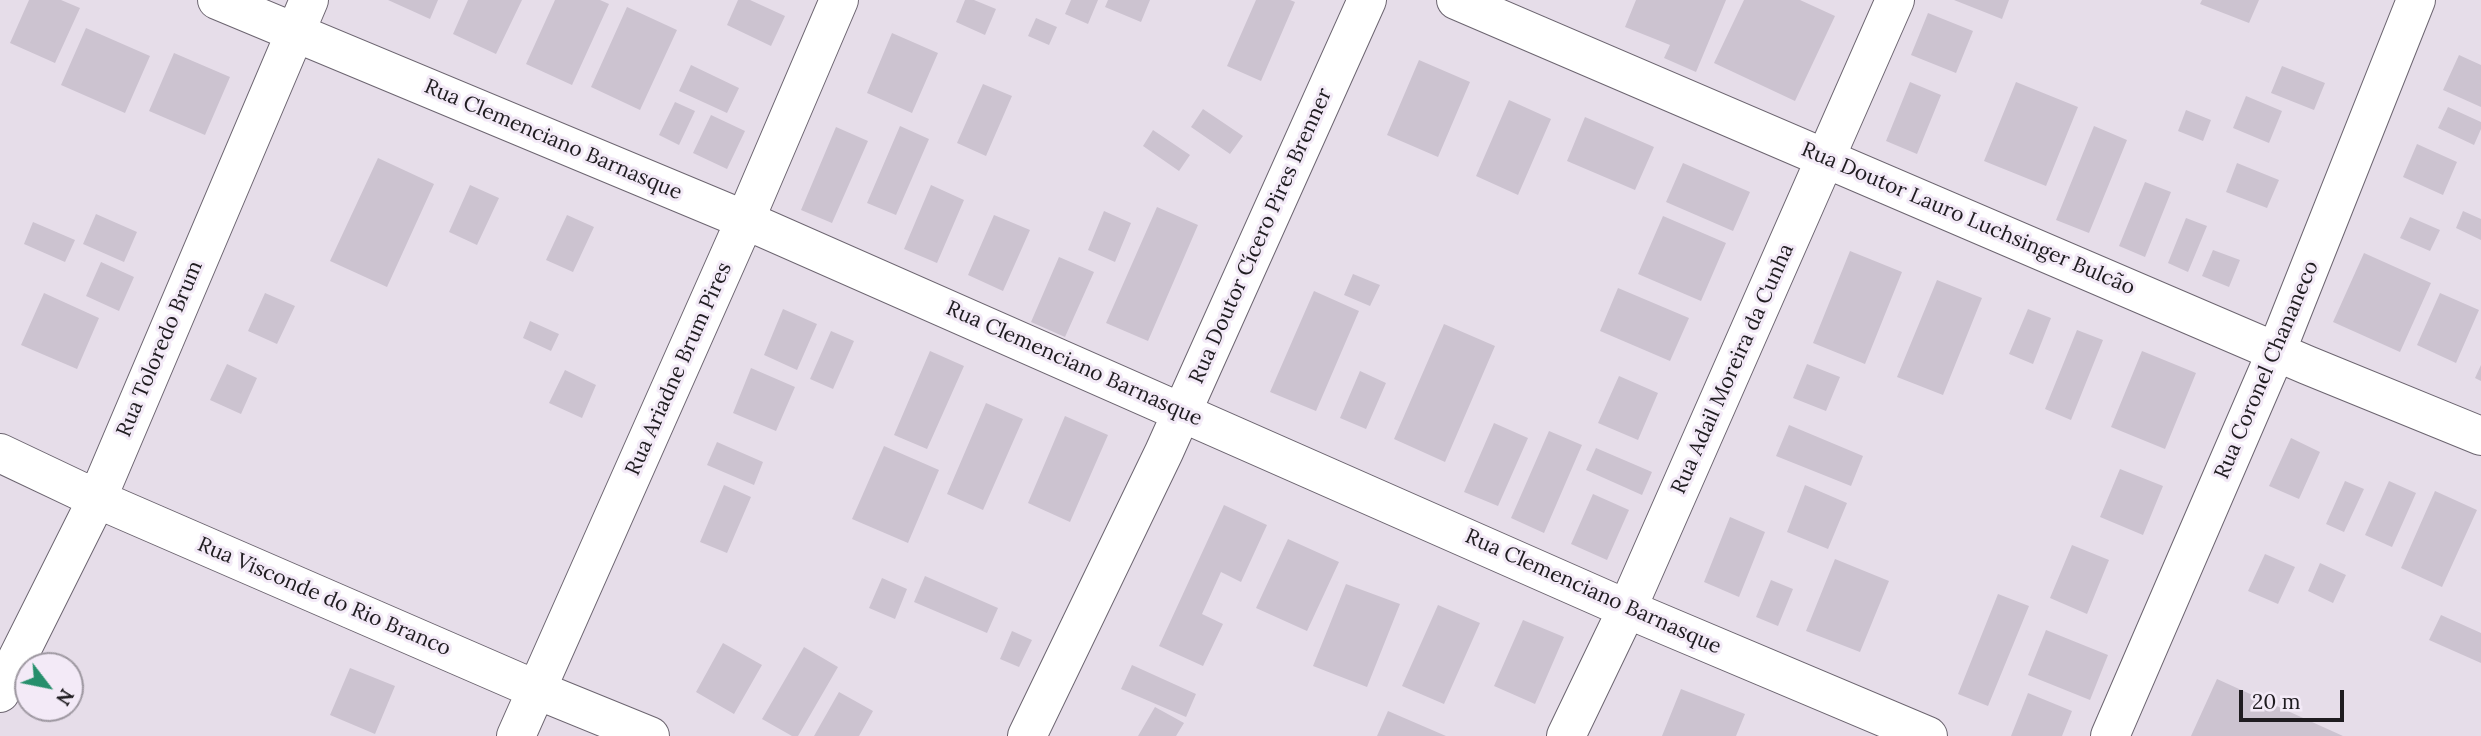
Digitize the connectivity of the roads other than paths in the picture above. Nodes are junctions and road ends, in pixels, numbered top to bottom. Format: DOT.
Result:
graph roads {
  1 [pos="217,0"];
  2 [pos="839,0"];
  3 [pos="1367,0"];
  4 [pos="1456,0"];
  5 [pos="1895,0"];
  6 [pos="2416,0"];
  7 [pos="302,16"];
  8 [pos="1826,158"];
  9 [pos="745,220"];
  10 [pos="2276,352"];
  11 [pos="1182,411"];
  12 [pos="2481,436"];
  13 [pos="0,453"];
  14 [pos="97,499"];
  15 [pos="1627,608"];
  16 [pos="537,690"];
  17 [pos="0,694"];
  18 [pos="516,736"];
  19 [pos="650,736"];
  20 [pos="1027,736"];
  21 [pos="1566,736"];
  22 [pos="1928,736"];
  23 [pos="2109,736"];
  1 -- 7 [label="street, Rua Clemenciano Barnasque"];
  2 -- 9 [label="street, Rua Ariadne Brum Pires"];
  3 -- 11 [label="street, Rua Doutor Cícero Pires Brenner"];
  4 -- 8 [label="street, Rua Doutor Lauro Luchsinger Bulcão"];
  5 -- 8 [label="street, Rua Adail Moreira da Cunha"];
  6 -- 10 [label="street, Rua Coronel Chananeco"];
  7 -- 9 [label="street, Rua Clemenciano Barnasque"];
  7 -- 14 [label="street, Rua Toloredo Brum"];
  8 -- 10 [label="street, Rua Doutor Lauro Luchsinger Bulcão"];
  8 -- 15 [label="street, Rua Adail Moreira da Cunha"];
  9 -- 11 [label="street, Rua Clemenciano Barnasque"];
  9 -- 16 [label="street, Rua Ariadne Brum Pires"];
  10 -- 12 [label="street, Rua Doutor Lauro Luchsinger Bulcão"];
  10 -- 23 [label="street, Rua Coronel Chananeco"];
  11 -- 15 [label="street, Rua Clemenciano Barnasque"];
  11 -- 20 [label="street, Rua Doutor Cícero Pires Brenner"];
  13 -- 14 [label="street, Rua Visconde do Rio Branco"];
  14 -- 16 [label="street, Rua Visconde do Rio Branco"];
  14 -- 17 [label="street, Rua Toloredo Brum"];
  15 -- 21 [label="street, Rua Adail Moreira da Cunha"];
  15 -- 22 [label="street, Rua Clemenciano Barnasque"];
  16 -- 18 [label="street, Rua Ariadne Brum Pires"];
  16 -- 19 [label="street, Rua Visconde do Rio Branco"];
}
